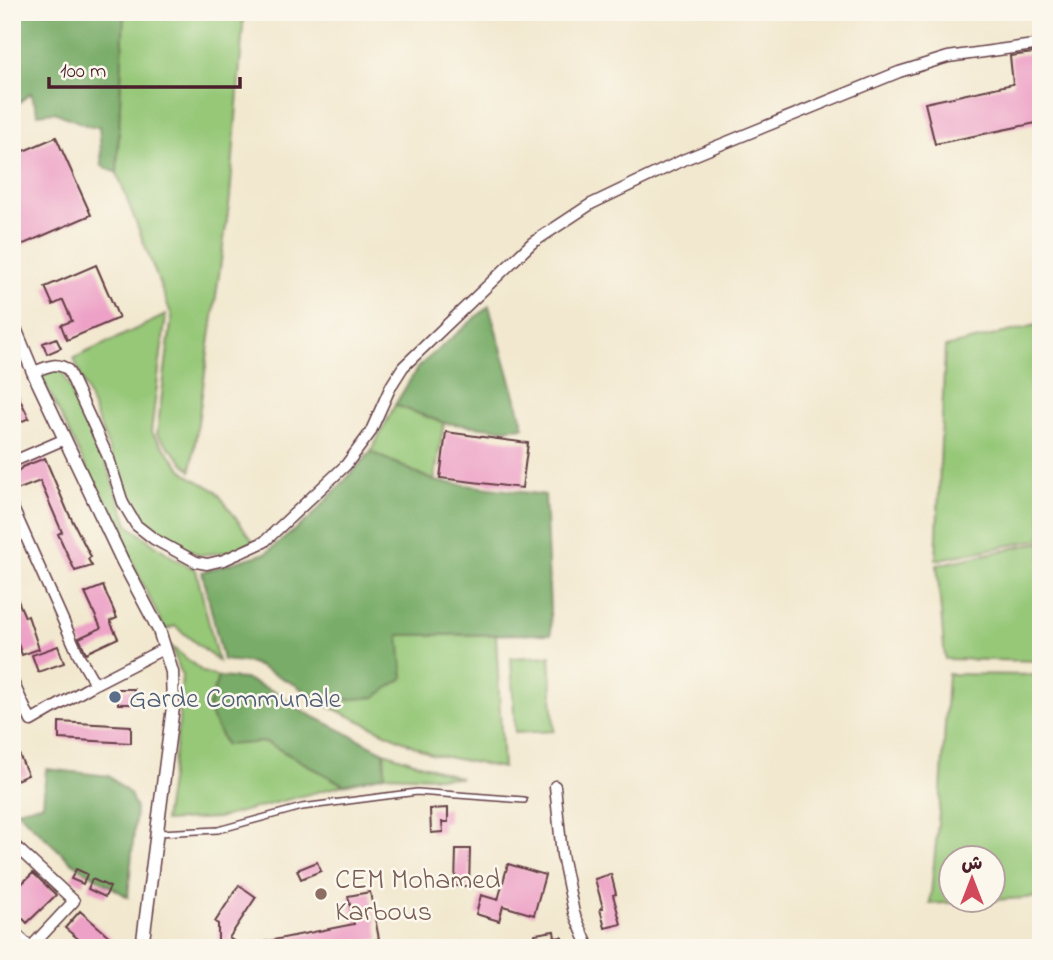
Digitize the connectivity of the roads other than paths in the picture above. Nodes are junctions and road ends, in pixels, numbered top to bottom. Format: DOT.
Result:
graph roads {
  1 [pos="1041,44"];
  2 [pos="12,321"];
  3 [pos="33,372"];
  4 [pos="65,439"];
  5 [pos="12,462"];
  6 [pos="12,506"];
  7 [pos="165,648"];
  8 [pos="12,680"];
  9 [pos="95,684"];
  10 [pos="555,786"];
  11 [pos="524,800"];
  12 [pos="155,833"];
  13 [pos="12,843"];
  14 [pos="12,930"];
  15 [pos="30,948"];
  16 [pos="142,948"];
  17 [pos="590,948"];
  1 -- 3 [label="street"];
  2 -- 3 [label="street"];
  3 -- 4 [label="street"];
  4 -- 5 [label="street"];
  4 -- 7 [label="street"];
  6 -- 9 [label="street"];
  7 -- 9 [label="street"];
  7 -- 12 [label="street"];
  8 -- 9 [label="street"];
  10 -- 17 [label="street"];
  11 -- 12 [label="lane"];
  12 -- 16 [label="street"];
  13 -- 15 [label="street"];
  14 -- 15 [label="street"];
}
